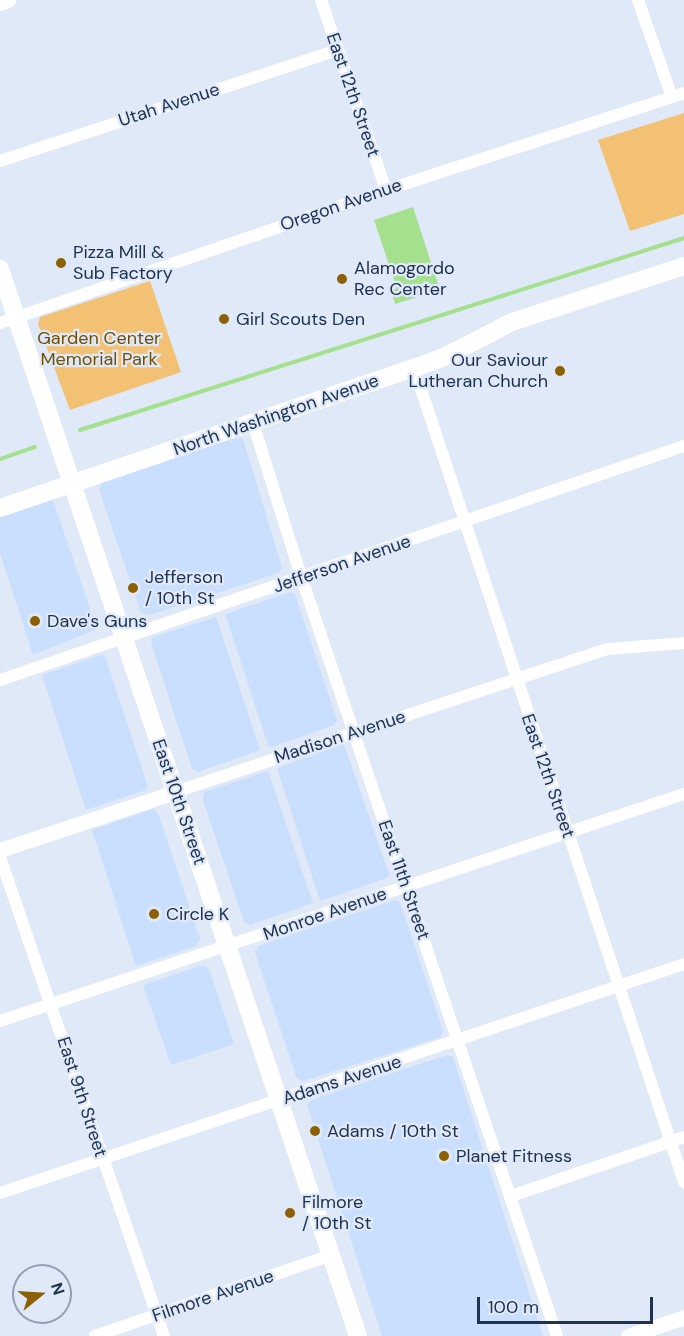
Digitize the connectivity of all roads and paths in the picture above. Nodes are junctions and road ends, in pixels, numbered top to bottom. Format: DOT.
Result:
graph roads {
  1 [pos="8,0"];
  2 [pos="321,0"];
  3 [pos="638,0"];
  4 [pos="0,3"];
  5 [pos="337,50"];
  6 [pos="684,93"];
  7 [pos="672,97"];
  8 [pos="0,161"];
  9 [pos="386,190"];
  10 [pos="684,266"];
  11 [pos="0,268"];
  12 [pos="8,320"];
  13 [pos="414,368"];
  14 [pos="253,423"];
  15 [pos="684,446"];
  16 [pos="72,484"];
  17 [pos="0,507"];
  18 [pos="463,522"];
  19 [pos="302,579"];
  20 [pos="124,638"];
  21 [pos="684,643"];
  22 [pos="514,678"];
  23 [pos="0,680"];
  24 [pos="355,732"];
  25 [pos="175,792"];
  26 [pos="684,794"];
  27 [pos="567,833"];
  28 [pos="0,850"];
  29 [pos="0,857"];
  30 [pos="406,887"];
  31 [pos="227,947"];
  32 [pos="684,964"];
  33 [pos="619,986"];
  34 [pos="51,1005"];
  35 [pos="0,1021"];
  36 [pos="459,1042"];
  37 [pos="279,1100"];
  38 [pos="684,1137"];
  39 [pos="670,1141"];
  40 [pos="103,1160"];
  41 [pos="684,1182"];
  42 [pos="0,1193"];
  43 [pos="512,1196"];
  44 [pos="331,1255"];
  45 [pos="156,1315"];
  46 [pos="684,1317"];
  47 [pos="94,1336"];
  48 [pos="164,1336"];
  49 [pos="358,1336"];
  50 [pos="557,1336"];
  51 [pos="628,1336"];
  1 -- 4 [label="street"];
  2 -- 5 [label="street, East 12th Street"];
  3 -- 7 [label="street"];
  5 -- 8 [label="street, Utah Avenue"];
  5 -- 9 [label="street, East 12th Street"];
  6 -- 7 [label="street, Oregon Avenue"];
  7 -- 9 [label="street, Oregon Avenue"];
  9 -- 12 [label="street, Oregon Avenue"];
  10 -- 13 [label="main road, North Washington Avenue"];
  11 -- 12 [label="main road, East 10th Street"];
  12 -- 16 [label="main road, East 10th Street"];
  13 -- 14 [label="main road, North Washington Avenue"];
  13 -- 18 [label="street, East 12th Street"];
  14 -- 16 [label="main road, North Washington Avenue"];
  14 -- 19 [label="street, East 11th Street"];
  15 -- 18 [label="street, Jefferson Avenue"];
  16 -- 17 [label="main road, North Washington Avenue"];
  16 -- 20 [label="main road, East 10th Street"];
  18 -- 19 [label="street, Jefferson Avenue"];
  18 -- 22 [label="street, East 12th Street"];
  19 -- 20 [label="street, Jefferson Avenue"];
  19 -- 24 [label="street, East 11th Street"];
  20 -- 23 [label="street, Jefferson Avenue"];
  20 -- 25 [label="main road, East 10th Street"];
  21 -- 22 [label="street, Madison Avenue"];
  22 -- 24 [label="street, Madison Avenue"];
  22 -- 27 [label="street, East 12th Street"];
  24 -- 25 [label="street, Madison Avenue"];
  24 -- 30 [label="street, East 11th Street"];
  25 -- 28 [label="street, Madison Avenue"];
  25 -- 31 [label="main road, East 10th Street"];
  26 -- 27 [label="street, Monroe Avenue"];
  27 -- 30 [label="street, Monroe Avenue"];
  27 -- 33 [label="street, East 12th Street"];
  29 -- 34 [label="street, East 9th Street"];
  30 -- 31 [label="street, Monroe Avenue"];
  30 -- 36 [label="street, East 11th Street"];
  31 -- 34 [label="street, Monroe Avenue"];
  31 -- 37 [label="main road, East 10th Street"];
  32 -- 33 [label="street, Adams Avenue"];
  33 -- 36 [label="street, Adams Avenue"];
  33 -- 39 [label="street, East 12th Street"];
  34 -- 35 [label="street, Monroe Avenue"];
  34 -- 40 [label="street, East 9th Street"];
  36 -- 37 [label="street, Adams Avenue"];
  36 -- 43 [label="street, East 11th Street"];
  37 -- 40 [label="street, Adams Avenue"];
  37 -- 44 [label="main road, East 10th Street"];
  38 -- 39 [label="street"];
  39 -- 41 [label="street, East 12th Street"];
  39 -- 43 [label="street"];
  40 -- 42 [label="street, Adams Avenue"];
  40 -- 45 [label="street, East 9th Street"];
  43 -- 50 [label="street, East 11th Street"];
  44 -- 45 [label="street, Filmore Avenue"];
  44 -- 49 [label="main road, East 10th Street"];
  45 -- 47 [label="street, Filmore Avenue"];
  45 -- 48 [label="street, East 9th Street"];
  46 -- 51 [label="street"];
}
